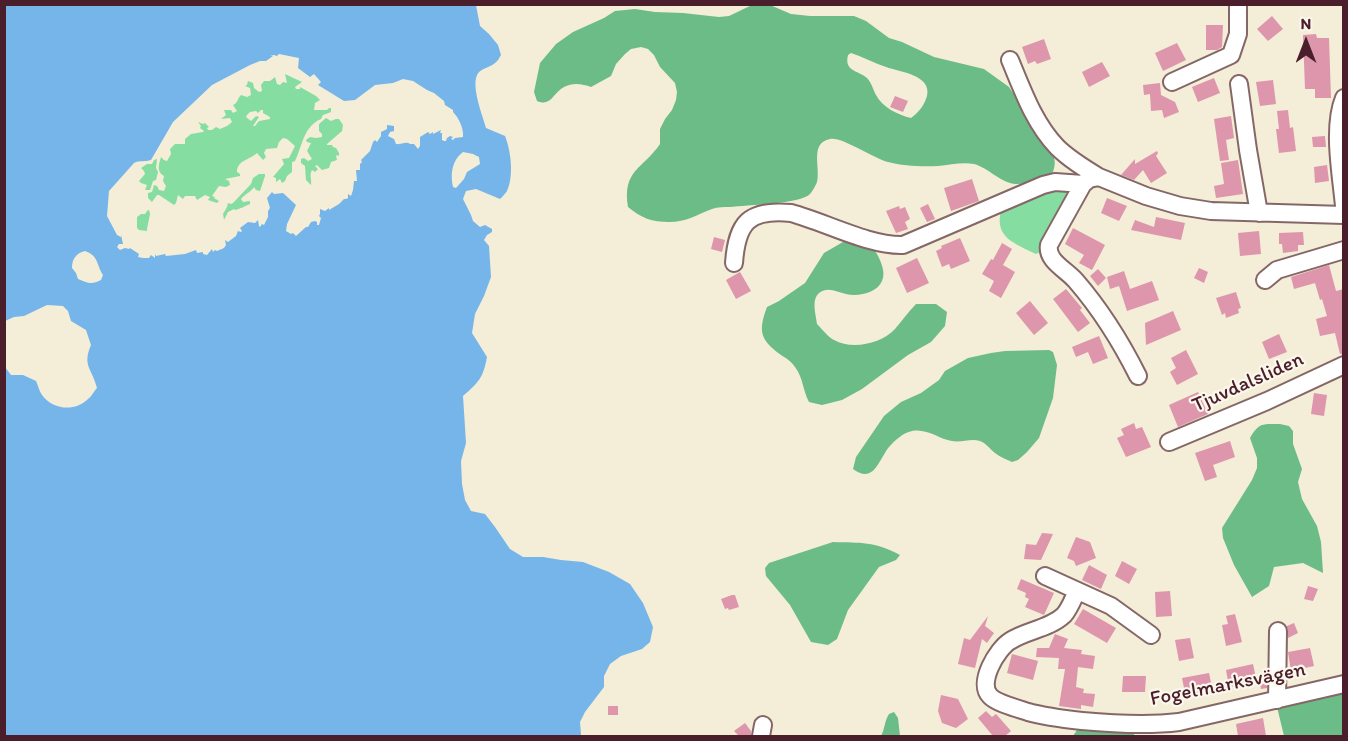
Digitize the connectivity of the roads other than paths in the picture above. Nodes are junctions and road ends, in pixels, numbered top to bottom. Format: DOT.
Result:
graph roads {
  1 [pos="1238,4"];
  2 [pos="1010,60"];
  3 [pos="1172,82"];
  4 [pos="1239,84"];
  5 [pos="1344,98"];
  6 [pos="1099,177"];
  7 [pos="1083,184"];
  8 [pos="1344,207"];
  9 [pos="1259,213"];
  10 [pos="1344,216"];
  11 [pos="1344,250"];
  12 [pos="734,263"];
  13 [pos="1265,280"];
  14 [pos="1344,365"];
  15 [pos="1138,376"];
  16 [pos="1169,442"];
  17 [pos="1045,576"];
  18 [pos="1077,591"];
  19 [pos="1278,632"];
  20 [pos="1151,635"];
  21 [pos="1344,684"];
  22 [pos="1277,700"];
  23 [pos="1067,719"];
  24 [pos="1066,736"];
  1 -- 3 [label="street"];
  2 -- 6 [label="street"];
  4 -- 9 [label="street"];
  5 -- 8 [label="street"];
  6 -- 7 [label="street"];
  6 -- 9 [label="street"];
  7 -- 12 [label="street"];
  7 -- 15 [label="street"];
  9 -- 10 [label="street"];
  11 -- 13 [label="street"];
  14 -- 16 [label="street, Tjuvdalsliden"];
  17 -- 18 [label="street"];
  18 -- 20 [label="street"];
  18 -- 23 [label="street, Fogelmarksvägen"];
  19 -- 22 [label="street"];
  21 -- 22 [label="street, Fogelmarksvägen"];
  22 -- 23 [label="street, Fogelmarksvägen"];
  23 -- 24 [label="street"];
}
